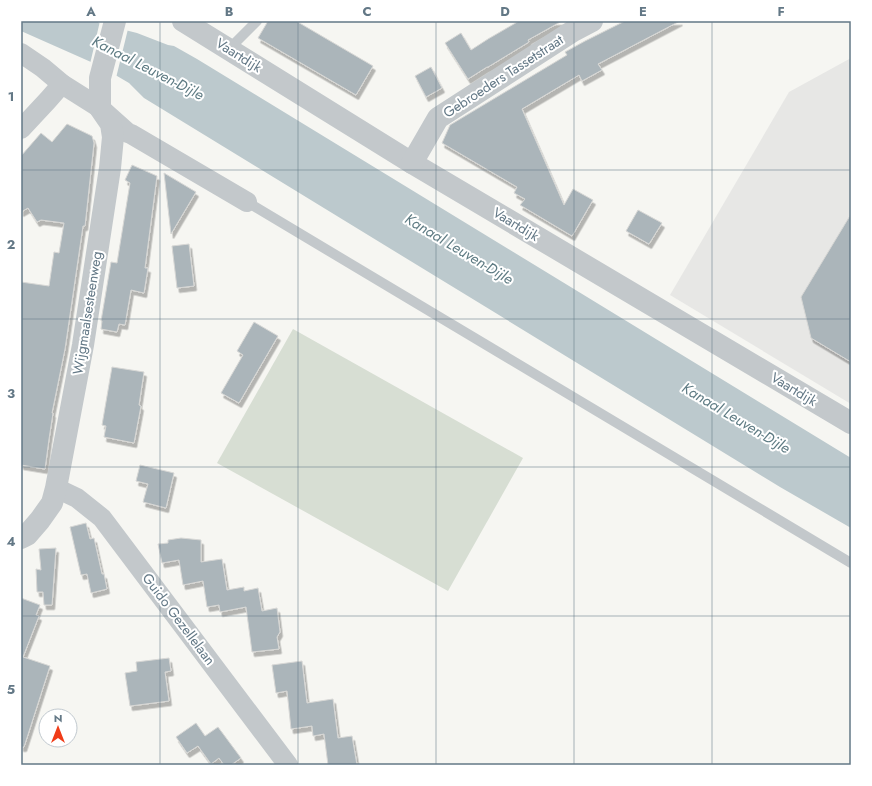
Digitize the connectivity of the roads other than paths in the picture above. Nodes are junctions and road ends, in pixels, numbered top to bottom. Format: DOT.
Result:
graph roads {
  1 [pos="114,21"];
  2 [pos="183,21"];
  3 [pos="257,21"];
  4 [pos="592,21"];
  5 [pos="229,49"];
  6 [pos="21,53"];
  7 [pos="62,84"];
  8 [pos="100,108"];
  9 [pos="21,129"];
  10 [pos="412,163"];
  11 [pos="247,202"];
  12 [pos="851,423"];
  13 [pos="56,488"];
  14 [pos="21,538"];
  15 [pos="851,562"];
  16 [pos="288,765"];
  1 -- 8 [label="street"];
  2 -- 5 [label="street, Vaartdijk"];
  3 -- 5 [label="lane"];
  4 -- 10 [label="street, Gebroeders Tassetstraat"];
  5 -- 10 [label="street, Vaartdijk"];
  6 -- 7 [label="street"];
  7 -- 8 [label="street"];
  7 -- 9 [label="street"];
  8 -- 11 [label="street"];
  8 -- 13 [label="street, Wijgmaalsesteenweg"];
  10 -- 12 [label="street, Vaartdijk"];
  11 -- 15 [label="lane"];
  13 -- 14 [label="street, Wijgmaalsesteenweg"];
  13 -- 16 [label="street, Guido Gezellelaan"];
}
